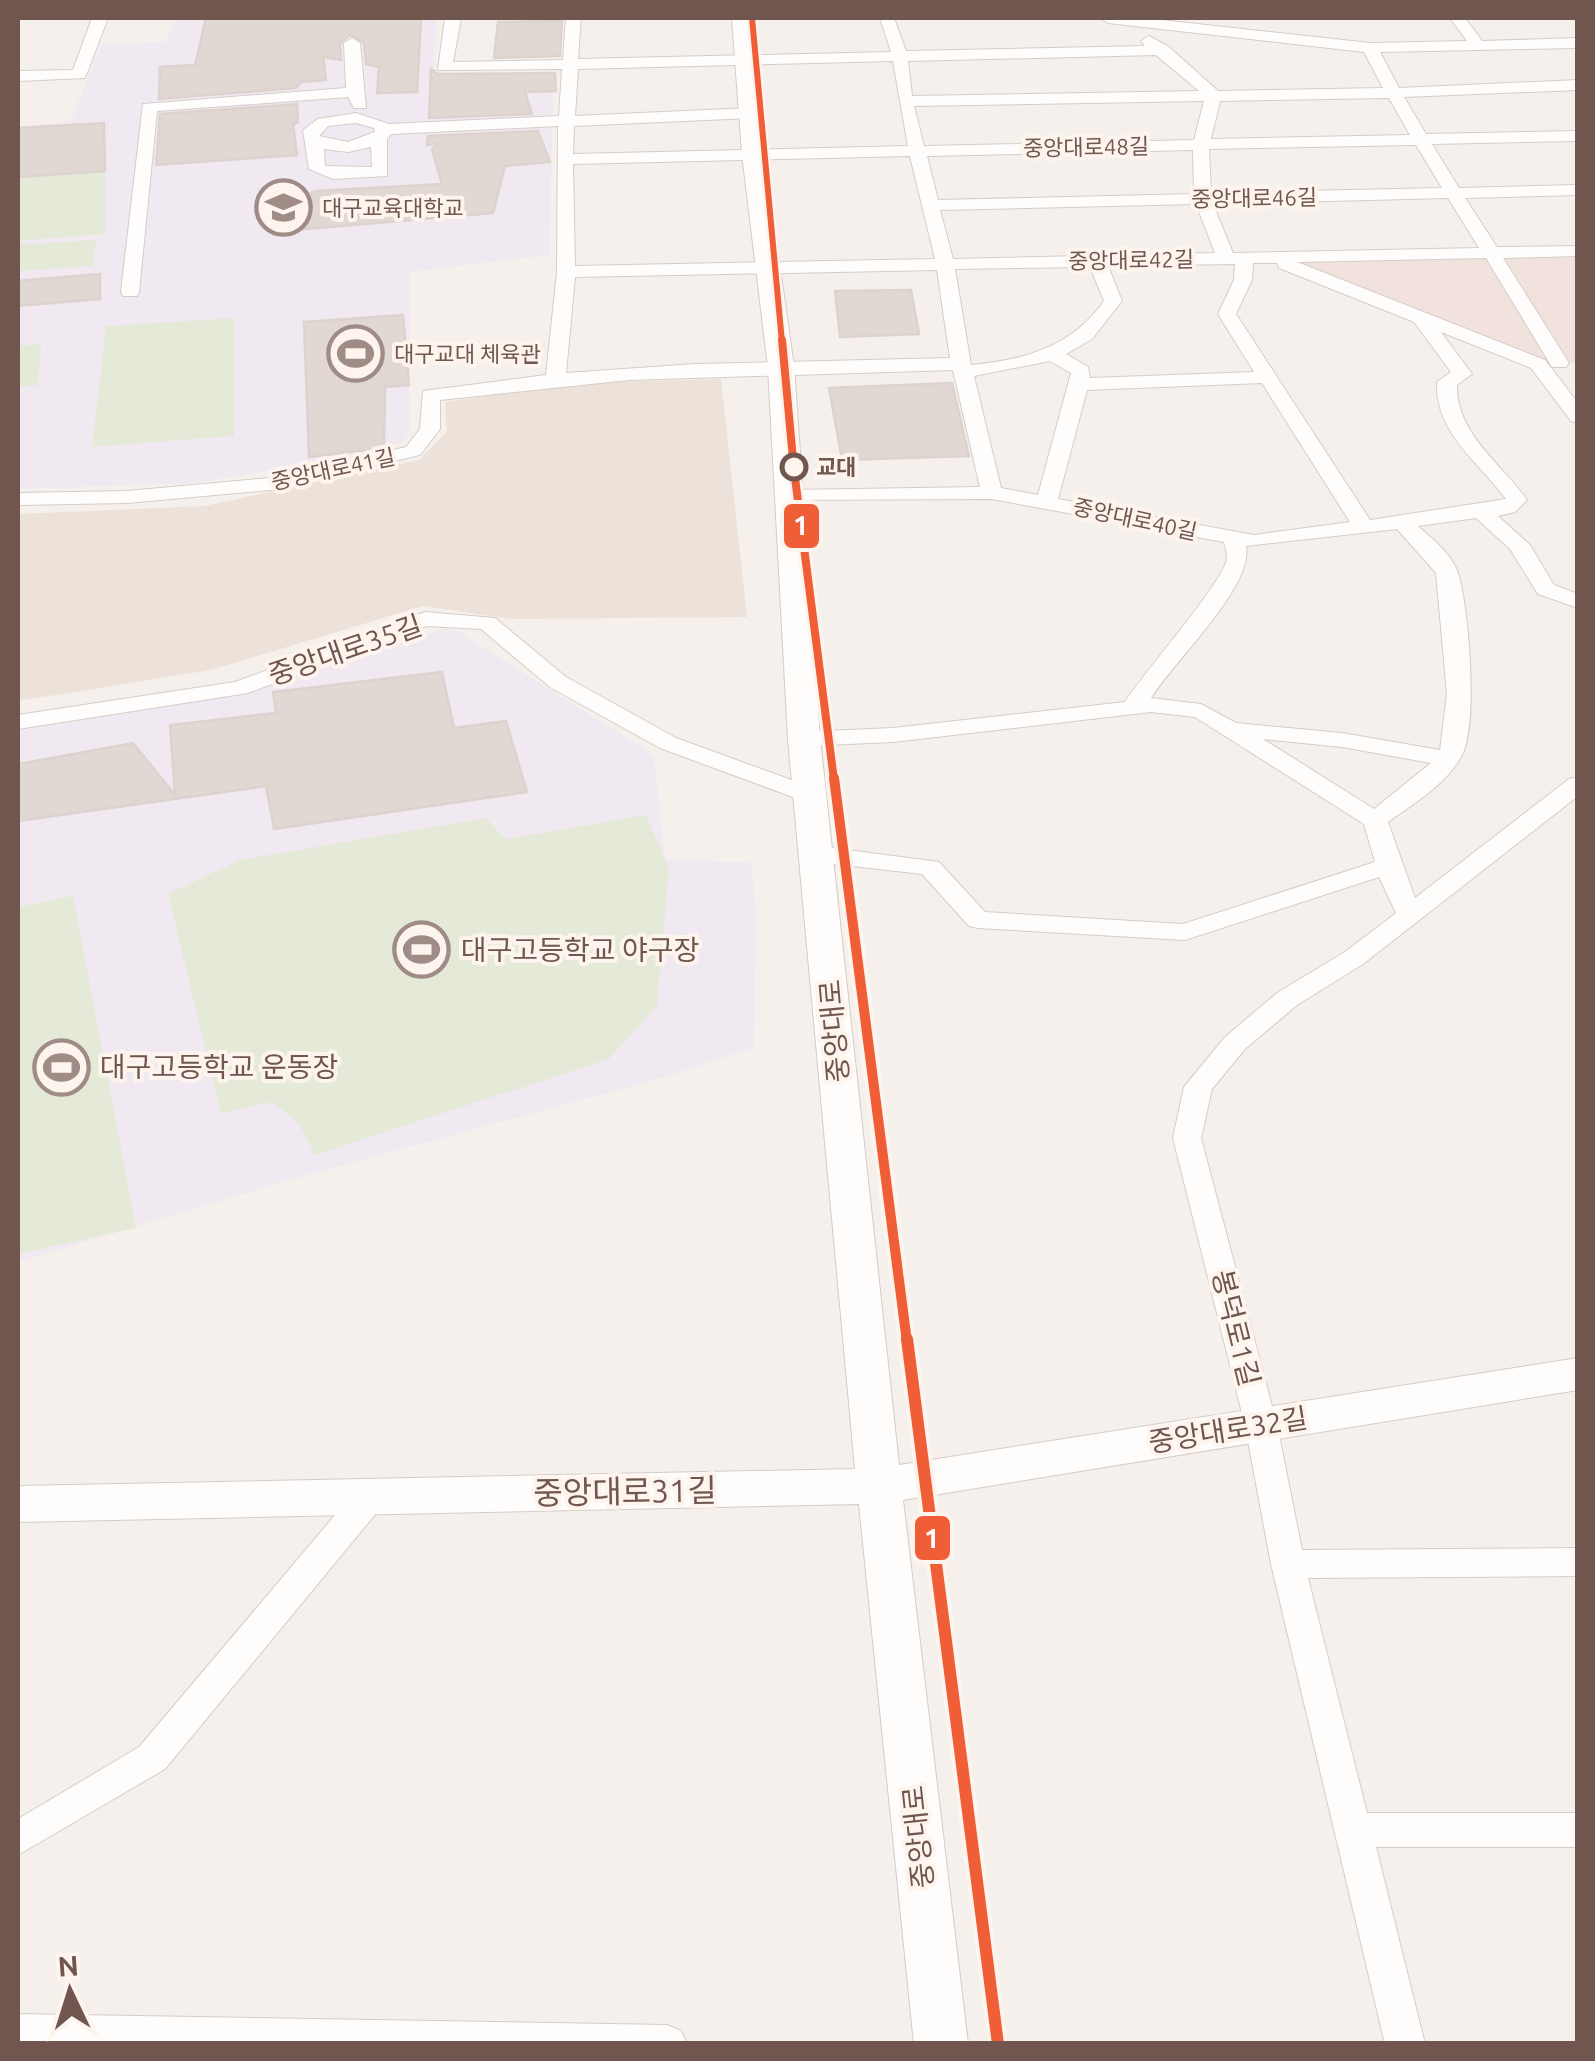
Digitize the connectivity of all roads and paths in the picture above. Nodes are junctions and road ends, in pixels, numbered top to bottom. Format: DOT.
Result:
graph roads {
  1 [pos="100,18"];
  2 [pos="453,18"];
  3 [pos="573,18"];
  4 [pos="742,18"];
  5 [pos="887,18"];
  6 [pos="1109,18"];
  7 [pos="1458,18"];
  8 [pos="352,43"];
  9 [pos="1578,43"];
  10 [pos="1550,44"];
  11 [pos="1478,46"];
  12 [pos="1370,48"];
  13 [pos="1164,50"];
  14 [pos="900,55"];
  15 [pos="1578,58"];
  16 [pos="747,60"];
  17 [pos="571,64"];
  18 [pos="1096,74"];
  19 [pos="1053,75"];
  20 [pos="18,76"];
  21 [pos="1578,85"];
  22 [pos="354,92"];
  23 [pos="1393,93"];
  24 [pos="304,95"];
  25 [pos="1213,95"];
  26 [pos="906,101"];
  27 [pos="750,113"];
  28 [pos="366,119"];
  29 [pos="568,119"];
  30 [pos="382,134"];
  31 [pos="313,136"];
  32 [pos="1578,136"];
  33 [pos="1419,139"];
  34 [pos="1202,145"];
  35 [pos="917,150"];
  36 [pos="754,154"];
  37 [pos="564,158"];
  38 [pos="1578,190"];
  39 [pos="1457,194"];
  40 [pos="1203,198"];
  41 [pos="932,205"];
  42 [pos="1578,251"];
  43 [pos="1495,254"];
  44 [pos="1270,258"];
  45 [pos="1235,259"];
  46 [pos="1097,260"];
  47 [pos="946,264"];
  48 [pos="767,266"];
  49 [pos="566,272"];
  50 [pos="130,292"];
  51 [pos="1421,318"];
  52 [pos="1052,354"];
  53 [pos="1558,363"];
  54 [pos="781,367"];
  55 [pos="963,368"];
  56 [pos="556,376"];
  57 [pos="1267,377"];
  58 [pos="1080,384"];
  59 [pos="1578,416"];
  60 [pos="992,493"];
  61 [pos="789,496"];
  62 [pos="18,500"];
  63 [pos="1048,500"];
  64 [pos="1480,512"];
  65 [pos="1401,521"];
  66 [pos="1363,526"];
  67 [pos="1234,539"];
  68 [pos="1578,601"];
  69 [pos="1134,706"];
  70 [pos="18,722"];
  71 [pos="1228,729"];
  72 [pos="804,739"];
  73 [pos="1447,759"];
  74 [pos="1578,784"];
  75 [pos="810,796"];
  76 [pos="1375,820"];
  77 [pos="818,854"];
  78 [pos="1388,866"];
  79 [pos="1410,915"];
  80 [pos="1578,1374"];
  81 [pos="1260,1425"];
  82 [pos="879,1486"];
  83 [pos="370,1498"];
  84 [pos="18,1504"];
  85 [pos="1578,1562"];
  86 [pos="1288,1564"];
  87 [pos="1354,1830"];
  88 [pos="1578,1830"];
  89 [pos="18,1838"];
  90 [pos="18,2033"];
  91 [pos="528,2043"];
  92 [pos="667,2044"];
  93 [pos="940,2044"];
  94 [pos="1404,2044"];
  1 -- 20 [label="street"];
  2 -- 17 [label="street"];
  3 -- 17 [label="street"];
  4 -- 16 [label="main road, 중앙대로"];
  5 -- 14 [label="street"];
  6 -- 12 [label="street"];
  6 -- 13 [label="street"];
  7 -- 11 [label="street"];
  8 -- 22 [label="street"];
  9 -- 10 [label="street"];
  10 -- 11 [label="street"];
  10 -- 15 [label="street"];
  11 -- 12 [label="street"];
  12 -- 23 [label="street"];
  13 -- 18 [label="street"];
  13 -- 25 [label="street"];
  14 -- 16 [label="street"];
  14 -- 19 [label="street"];
  14 -- 26 [label="street"];
  16 -- 17 [label="street"];
  16 -- 27 [label="main road, 중앙대로"];
  17 -- 29 [label="street"];
  18 -- 19 [label="street"];
  18 -- 19 [label="street"];
  18 -- 25 [label="street"];
  19 -- 26 [label="street"];
  21 -- 23 [label="street"];
  22 -- 24 [label="street"];
  22 -- 28 [label="street"];
  23 -- 25 [label="street"];
  23 -- 33 [label="street"];
  24 -- 31 [label="street"];
  24 -- 50 [label="street"];
  25 -- 34 [label="street"];
  26 -- 35 [label="street"];
  27 -- 29 [label="street"];
  27 -- 36 [label="main road, 중앙대로"];
  28 -- 30 [label="street"];
  28 -- 31 [label="street"];
  29 -- 30 [label="street"];
  29 -- 37 [label="street"];
  30 -- 31 [label="street"];
  30 -- 31 [label="street"];
  32 -- 33 [label="street, 중앙대로48길"];
  33 -- 34 [label="street, 중앙대로48길"];
  33 -- 39 [label="street"];
  34 -- 35 [label="street, 중앙대로48길"];
  34 -- 40 [label="street"];
  35 -- 36 [label="street, 중앙대로48길"];
  35 -- 41 [label="street"];
  36 -- 37 [label="street, 중앙대로48길"];
  36 -- 48 [label="main road, 중앙대로"];
  37 -- 49 [label="street"];
  38 -- 39 [label="street, 중앙대로46길"];
  39 -- 40 [label="street, 중앙대로46길"];
  39 -- 43 [label="street"];
  40 -- 41 [label="street, 중앙대로46길"];
  40 -- 45 [label="street"];
  41 -- 47 [label="street"];
  42 -- 43 [label="street, 중앙대로42길"];
  43 -- 44 [label="street, 중앙대로42길"];
  43 -- 53 [label="street"];
  44 -- 45 [label="street, 중앙대로42길"];
  44 -- 51 [label="street"];
  45 -- 46 [label="street, 중앙대로42길"];
  45 -- 57 [label="street"];
  46 -- 47 [label="street, 중앙대로42길"];
  46 -- 52 [label="street, 중앙대로41길"];
  47 -- 48 [label="street, 중앙대로42길"];
  47 -- 55 [label="street"];
  48 -- 49 [label="street, 중앙대로42길"];
  48 -- 54 [label="main road, 중앙대로"];
  49 -- 56 [label="street"];
  51 -- 53 [label="street"];
  51 -- 64 [label="street, 중앙대로40길"];
  52 -- 55 [label="street, 중앙대로41길"];
  52 -- 58 [label="street"];
  53 -- 59 [label="street"];
  54 -- 55 [label="street, 중앙대로41길"];
  54 -- 56 [label="street, 중앙대로41길"];
  54 -- 61 [label="main road, 중앙대로"];
  55 -- 60 [label="street"];
  56 -- 62 [label="street, 중앙대로41길"];
  57 -- 58 [label="street"];
  57 -- 66 [label="street"];
  58 -- 63 [label="street"];
  60 -- 61 [label="street, 중앙대로40길"];
  60 -- 63 [label="street, 중앙대로40길"];
  61 -- 72 [label="main road, 중앙대로"];
  63 -- 67 [label="street, 중앙대로40길"];
  64 -- 65 [label="street, 중앙대로40길"];
  64 -- 68 [label="street"];
  65 -- 66 [label="street, 중앙대로40길"];
  65 -- 73 [label="street"];
  66 -- 67 [label="street, 중앙대로40길"];
  67 -- 69 [label="street"];
  69 -- 71 [label="street"];
  69 -- 72 [label="street"];
  70 -- 75 [label="street, 중앙대로35길"];
  71 -- 73 [label="street"];
  71 -- 76 [label="street"];
  72 -- 75 [label="main road, 중앙대로"];
  73 -- 76 [label="street"];
  74 -- 79 [label="street, 봉덕로1길"];
  75 -- 77 [label="main road, 중앙대로"];
  76 -- 78 [label="street"];
  77 -- 78 [label="street"];
  77 -- 82 [label="main road, 중앙대로"];
  78 -- 79 [label="street"];
  79 -- 81 [label="street, 봉덕로1길"];
  80 -- 81 [label="main road, 중앙대로32길"];
  81 -- 82 [label="main road, 중앙대로32길"];
  81 -- 86 [label="street, 봉덕로1길"];
  82 -- 83 [label="main road, 중앙대로31길"];
  82 -- 93 [label="main road, 중앙대로"];
  83 -- 84 [label="main road, 중앙대로31길"];
  83 -- 89 [label="street"];
  85 -- 86 [label="street"];
  86 -- 87 [label="street, 봉덕로1길"];
  87 -- 88 [label="street"];
  87 -- 94 [label="street, 봉덕로1길"];
  90 -- 91 [label="street"];
  91 -- 92 [label="street"];
}
